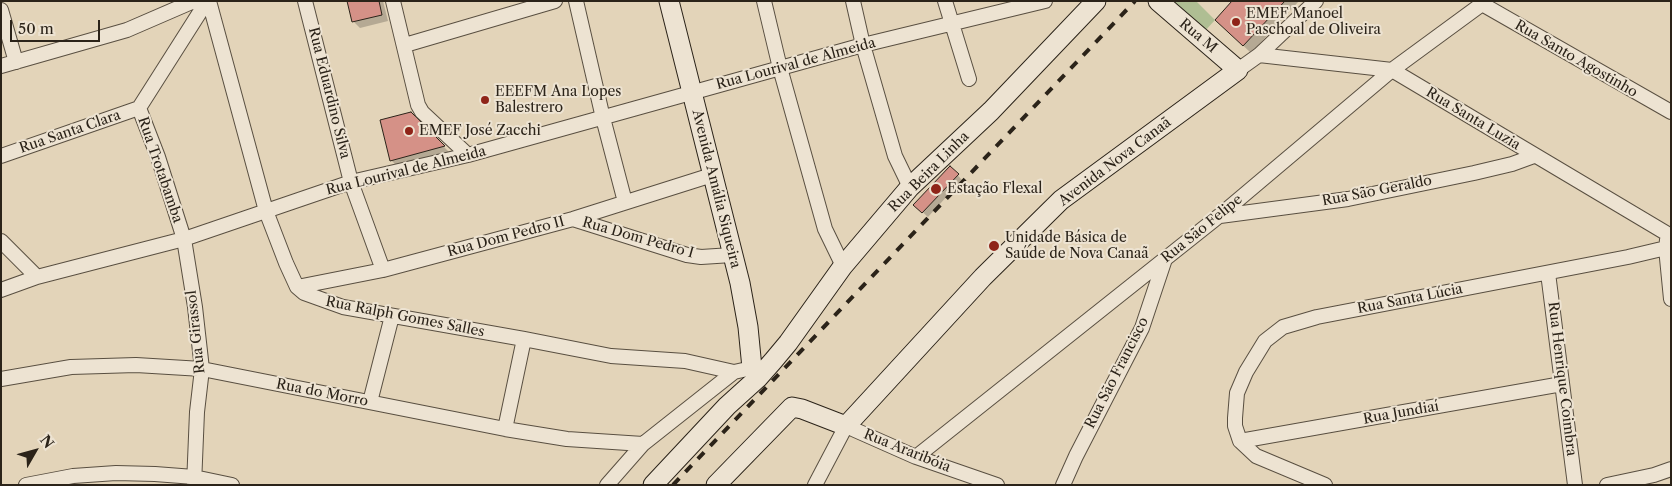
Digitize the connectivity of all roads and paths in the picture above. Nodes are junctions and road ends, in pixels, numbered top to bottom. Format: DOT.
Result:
graph roads {
  1 [pos="194,1"];
  2 [pos="208,1"];
  3 [pos="305,1"];
  4 [pos="393,1"];
  5 [pos="555,1"];
  6 [pos="576,1"];
  7 [pos="669,1"];
  8 [pos="764,1"];
  9 [pos="853,1"];
  10 [pos="945,1"];
  11 [pos="1045,1"];
  12 [pos="1096,1"];
  13 [pos="1158,1"];
  14 [pos="1316,1"];
  15 [pos="1484,3"];
  16 [pos="1,10"];
  17 [pos="951,24"];
  18 [pos="863,45"];
  19 [pos="404,46"];
  20 [pos="1259,55"];
  21 [pos="16,62"];
  22 [pos="1,66"];
  23 [pos="780,68"];
  24 [pos="1238,70"];
  25 [pos="1392,70"];
  26 [pos="969,80"];
  27 [pos="692,93"];
  28 [pos="139,108"];
  29 [pos="1671,112"];
  30 [pos="603,118"];
  31 [pos="468,155"];
  32 [pos="1,156"];
  33 [pos="1534,156"];
  34 [pos="712,175"];
  35 [pos="351,182"];
  36 [pos="910,187"];
  37 [pos="625,202"];
  38 [pos="266,211"];
  39 [pos="1219,216"];
  40 [pos="573,219"];
  41 [pos="184,239"];
  42 [pos="1668,239"];
  43 [pos="1,241"];
  44 [pos="732,255"];
  45 [pos="1166,259"];
  46 [pos="843,266"];
  47 [pos="383,270"];
  48 [pos="1548,273"];
  49 [pos="36,277"];
  50 [pos="297,287"];
  51 [pos="1,290"];
  52 [pos="1671,300"];
  53 [pos="392,316"];
  54 [pos="524,339"];
  55 [pos="202,369"];
  56 [pos="748,373"];
  57 [pos="1,379"];
  58 [pos="1562,384"];
  59 [pos="370,402"];
  60 [pos="846,426"];
  61 [pos="505,429"];
  62 [pos="1240,441"];
  63 [pos="642,444"];
  64 [pos="916,457"];
  65 [pos="1671,469"];
  66 [pos="194,481"];
  67 [pos="26,485"];
  68 [pos="232,485"];
  69 [pos="607,485"];
  70 [pos="653,485"];
  71 [pos="716,485"];
  72 [pos="815,485"];
  73 [pos="997,485"];
  74 [pos="1063,485"];
  75 [pos="1325,485"];
  76 [pos="1575,485"];
  77 [pos="1607,485"];
  1 -- 21 [label="street"];
  2 -- 28 [label="street, Rua Trotabamba"];
  2 -- 38 [label="street"];
  3 -- 35 [label="street, Rua Eduardino Silva"];
  4 -- 19 [label="street"];
  5 -- 19 [label="street"];
  6 -- 30 [label="street"];
  7 -- 27 [label="street, Avenida Amália Siqueira"];
  8 -- 23 [label="street"];
  9 -- 18 [label="street"];
  10 -- 17 [label="street"];
  11 -- 17 [label="street, Rua Lourival de Almeida"];
  12 -- 36 [label="street, Rua Beira Linha"];
  13 -- 24 [label="street, Rua M"];
  14 -- 20 [label="street, Avenida Nova Canaã"];
  15 -- 25 [label="street, Rua São Felipe"];
  15 -- 29 [label="street, Rua Santo Agostinho"];
  16 -- 21 [label="street"];
  17 -- 18 [label="street, Rua Lourival de Almeida"];
  17 -- 26 [label="street"];
  18 -- 23 [label="street, Rua Lourival de Almeida"];
  18 -- 36 [label="street"];
  19 -- 31 [label="street"];
  20 -- 24 [label="street, Avenida Nova Canaã"];
  20 -- 25 [label="street, Rua Santa Luzia"];
  21 -- 22 [label="street"];
  23 -- 27 [label="street, Rua Lourival de Almeida"];
  23 -- 46 [label="street"];
  24 -- 60 [label="street, Avenida Nova Canaã"];
  25 -- 33 [label="street, Rua Santa Luzia"];
  25 -- 39 [label="street, Rua São Felipe"];
  27 -- 30 [label="street, Rua Lourival de Almeida"];
  27 -- 34 [label="street, Avenida Amália Siqueira"];
  28 -- 32 [label="street, Rua Santa Clara"];
  28 -- 41 [label="street, Rua Trotabamba"];
  30 -- 31 [label="street, Rua Lourival de Almeida"];
  30 -- 37 [label="street"];
  31 -- 35 [label="street, Rua Lourival de Almeida"];
  33 -- 39 [label="street, Rua São Geraldo"];
  33 -- 42 [label="street, Rua Santa Luzia"];
  34 -- 37 [label="street, Rua Dom Pedro II"];
  34 -- 44 [label="street, Avenida Amália Siqueira"];
  35 -- 38 [label="street, Rua Lourival de Almeida"];
  35 -- 47 [label="street, Rua Eduardino Silva"];
  36 -- 46 [label="street, Rua Beira Linha"];
  37 -- 40 [label="street, Rua Dom Pedro II"];
  38 -- 41 [label="street, Rua Lourival de Almeida"];
  38 -- 50 [label="street"];
  39 -- 45 [label="street, Rua São Felipe"];
  40 -- 44 [label="street, Rua Dom Pedro I"];
  40 -- 47 [label="street, Rua Dom Pedro II"];
  41 -- 49 [label="street, Rua Lourival de Almeida"];
  41 -- 55 [label="street, Rua Girassol"];
  42 -- 48 [label="street, Rua Santa Lúcia"];
  42 -- 52 [label="street"];
  43 -- 49 [label="street"];
  44 -- 56 [label="street, Avenida Amália Siqueira"];
  45 -- 64 [label="street, Rua São Felipe"];
  45 -- 74 [label="street, Rua São Francisco"];
  46 -- 56 [label="street, Rua Beira Linha"];
  47 -- 50 [label="street, Rua Dom Pedro II"];
  48 -- 58 [label="street, Rua Henrique Coimbra"];
  48 -- 62 [label="street, Rua Santa Lúcia"];
  49 -- 51 [label="street, Rua Lourival de Almeida"];
  50 -- 53 [label="street, Rua Ralph Gomes Salles"];
  53 -- 54 [label="street, Rua Ralph Gomes Salles"];
  53 -- 59 [label="street"];
  54 -- 56 [label="street, Rua Ralph Gomes Salles"];
  54 -- 61 [label="street"];
  55 -- 57 [label="street, Rua do Morro"];
  55 -- 59 [label="street, Rua do Morro"];
  55 -- 66 [label="street, Rua Girassol"];
  56 -- 63 [label="street"];
  56 -- 70 [label="street, Rua Beira Linha"];
  58 -- 62 [label="street, Rua Jundiaí"];
  58 -- 76 [label="street, Rua Henrique Coimbra"];
  59 -- 61 [label="street, Rua do Morro"];
  60 -- 64 [label="street, Rua Araribóia"];
  60 -- 71 [label="street"];
  60 -- 72 [label="street"];
  61 -- 63 [label="street, Rua do Morro"];
  62 -- 75 [label="street"];
  63 -- 69 [label="street"];
  64 -- 73 [label="street, Rua Araribóia"];
  65 -- 77 [label="street"];
  66 -- 67 [label="street"];
  66 -- 68 [label="street"];
}
